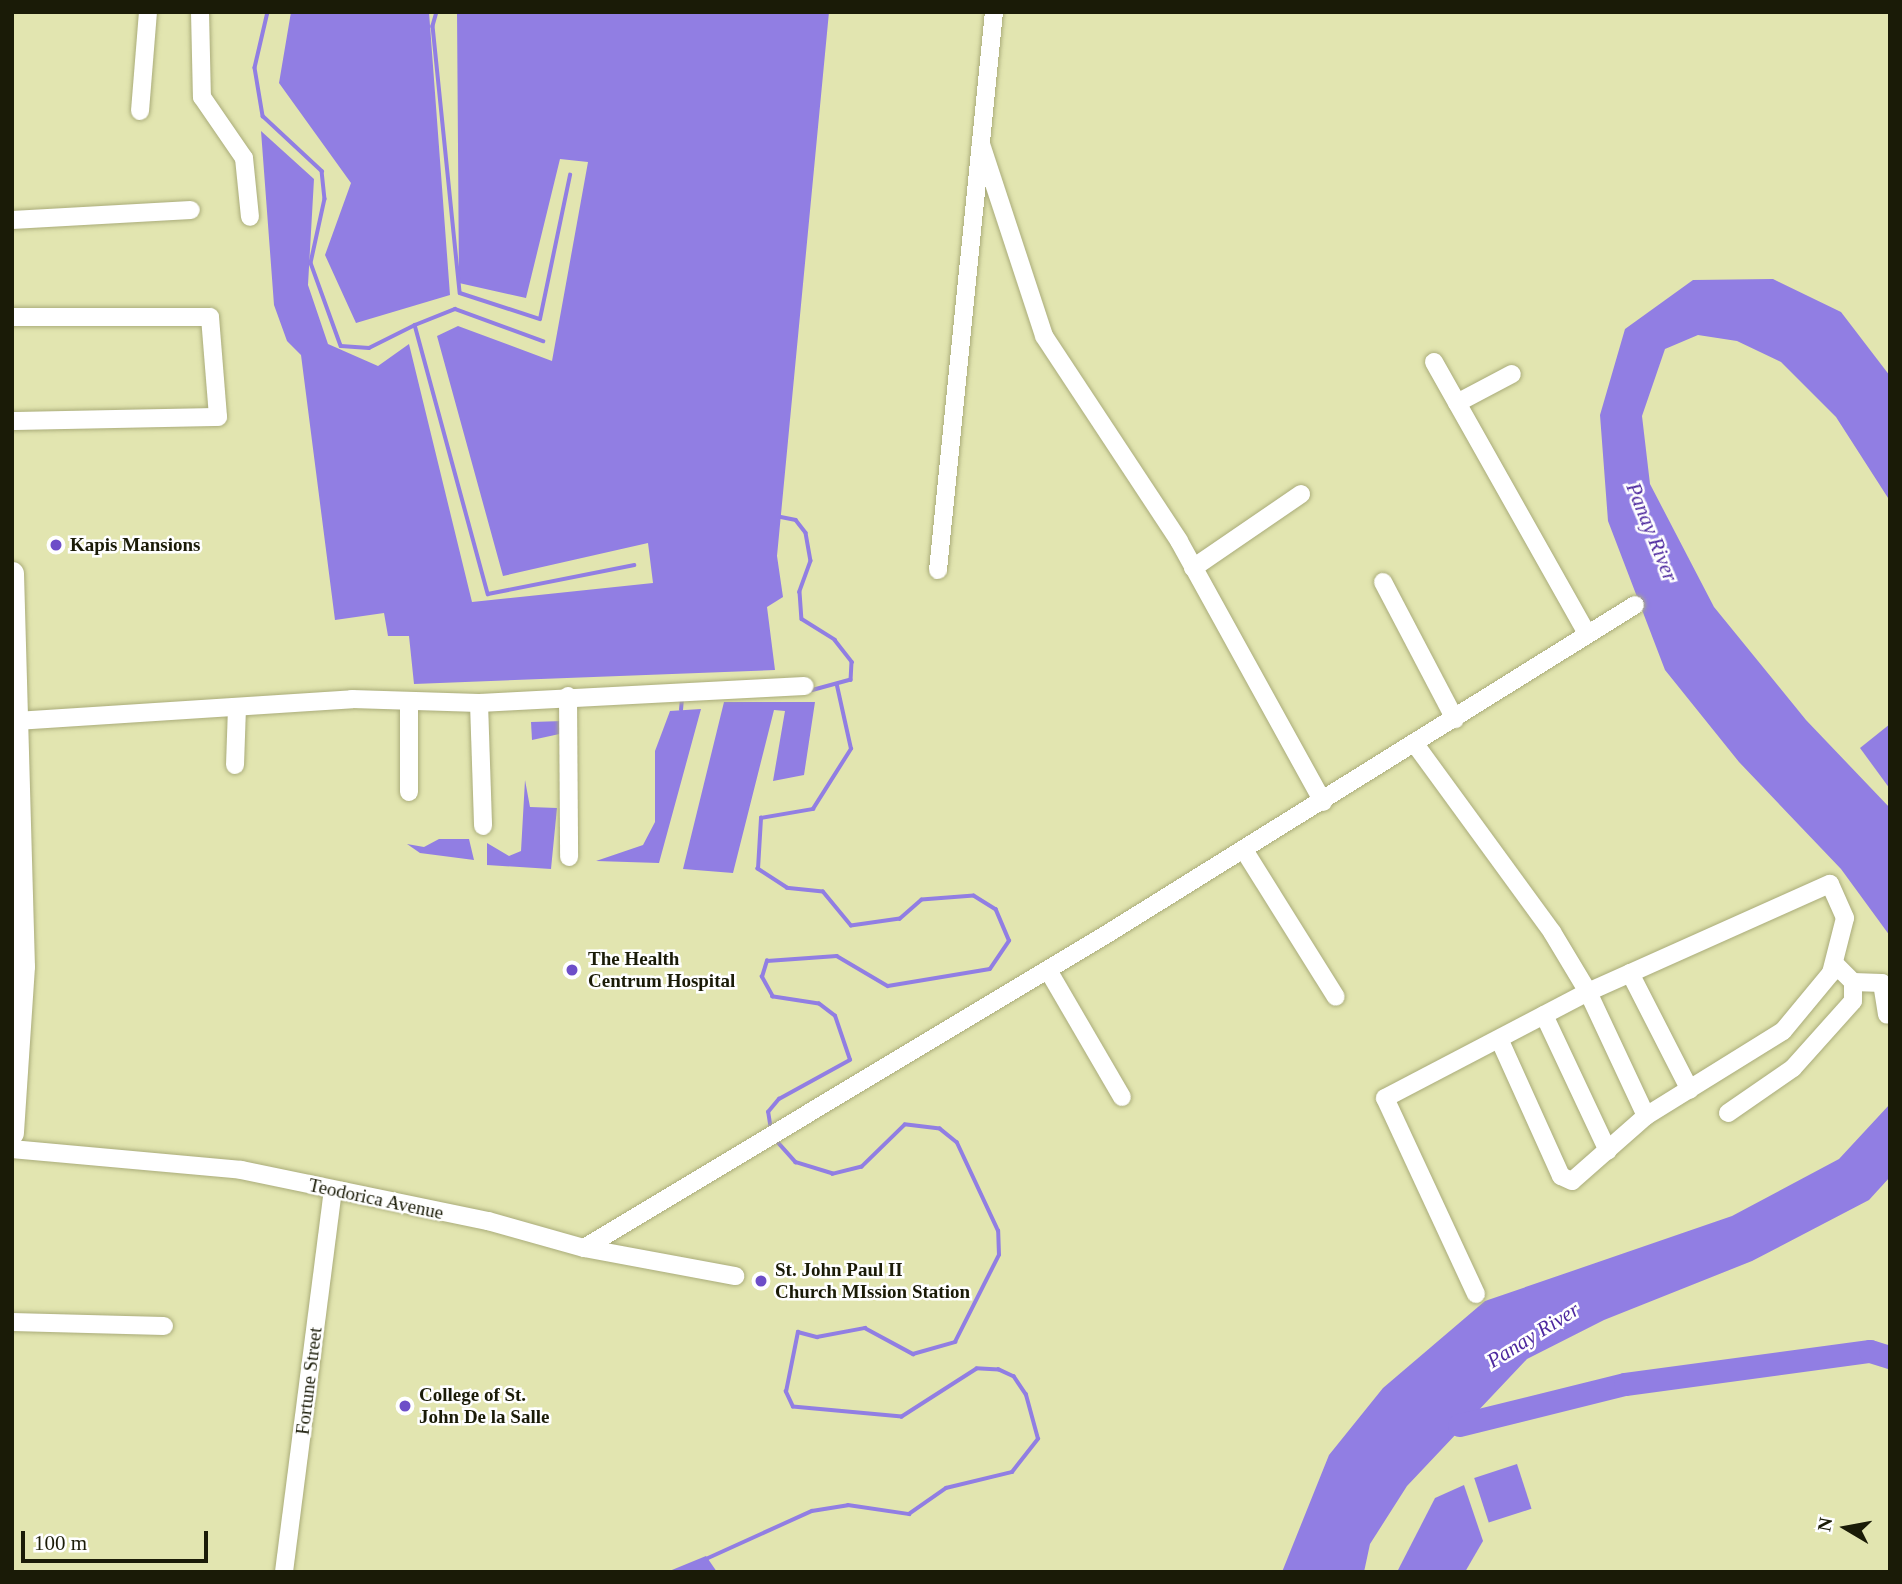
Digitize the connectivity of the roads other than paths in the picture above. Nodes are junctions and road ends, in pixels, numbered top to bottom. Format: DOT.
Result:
graph roads {
  1 [pos="148,12"];
  2 [pos="201,12"];
  3 [pos="994,12"];
  4 [pos="139,111"];
  5 [pos="981,145"];
  6 [pos="191,210"];
  7 [pos="250,217"];
  8 [pos="12,220"];
  9 [pos="12,317"];
  10 [pos="1434,362"];
  11 [pos="1512,374"];
  12 [pos="1457,403"];
  13 [pos="12,421"];
  14 [pos="1301,494"];
  15 [pos="1193,568"];
  16 [pos="938,570"];
  17 [pos="12,573"];
  18 [pos="1383,582"];
  19 [pos="1635,606"];
  20 [pos="1587,634"];
  21 [pos="14,650"];
  22 [pos="805,686"];
  23 [pos="568,696"];
  24 [pos="409,701"];
  25 [pos="479,703"];
  26 [pos="237,708"];
  27 [pos="1455,719"];
  28 [pos="15,733"];
  29 [pos="1415,744"];
  30 [pos="235,765"];
  31 [pos="409,792"];
  32 [pos="1323,802"];
  33 [pos="483,826"];
  34 [pos="16,848"];
  35 [pos="1244,850"];
  36 [pos="569,857"];
  37 [pos="1835,964"];
  38 [pos="17,966"];
  39 [pos="1048,970"];
  40 [pos="1630,973"];
  41 [pos="1853,982"];
  42 [pos="1588,992"];
  43 [pos="1336,996"];
  44 [pos="1888,1014"];
  45 [pos="1544,1015"];
  46 [pos="1499,1039"];
  47 [pos="1690,1090"];
  48 [pos="1122,1097"];
  49 [pos="1728,1114"];
  50 [pos="1646,1116"];
  51 [pos="12,1133"];
  52 [pos="12,1149"];
  53 [pos="1608,1151"];
  54 [pos="333,1191"];
  55 [pos="584,1248"];
  56 [pos="735,1276"];
  57 [pos="1476,1294"];
  58 [pos="12,1322"];
  59 [pos="164,1326"];
  60 [pos="284,1572"];
  1 -- 4 [label="street"];
  2 -- 7 [label="street"];
  3 -- 5 [label="street"];
  5 -- 15 [label="street"];
  5 -- 16 [label="street"];
  6 -- 8 [label="street"];
  9 -- 13 [label="street"];
  10 -- 12 [label="street"];
  11 -- 12 [label="street"];
  12 -- 20 [label="street"];
  14 -- 15 [label="street"];
  15 -- 32 [label="street"];
  17 -- 21 [label="main road"];
  18 -- 27 [label="street"];
  19 -- 20 [label="street"];
  20 -- 27 [label="street"];
  21 -- 28 [label="main road"];
  22 -- 23 [label="street"];
  23 -- 25 [label="street"];
  23 -- 36 [label="street"];
  24 -- 25 [label="street"];
  24 -- 26 [label="street"];
  24 -- 31 [label="street"];
  25 -- 33 [label="street"];
  26 -- 28 [label="street"];
  26 -- 30 [label="street"];
  27 -- 29 [label="street"];
  28 -- 34 [label="main road"];
  29 -- 32 [label="street"];
  29 -- 42 [label="street"];
  32 -- 35 [label="street"];
  34 -- 38 [label="main road"];
  35 -- 39 [label="street"];
  35 -- 43 [label="street"];
  37 -- 40 [label="street"];
  37 -- 41 [label="street"];
  37 -- 47 [label="street"];
  38 -- 51 [label="main road"];
  39 -- 48 [label="street"];
  39 -- 55 [label="street"];
  40 -- 42 [label="street"];
  40 -- 47 [label="street"];
  41 -- 44 [label="street"];
  41 -- 49 [label="street"];
  42 -- 45 [label="street"];
  42 -- 50 [label="street"];
  45 -- 46 [label="street"];
  45 -- 53 [label="street"];
  46 -- 53 [label="street"];
  46 -- 57 [label="street"];
  47 -- 50 [label="street"];
  50 -- 53 [label="street"];
  52 -- 54 [label="street, Teodorica Avenue"];
  54 -- 55 [label="street, Teodorica Avenue"];
  54 -- 60 [label="street, Fortune Street"];
  55 -- 56 [label="street, Teodorica Avenue"];
  58 -- 59 [label="street"];
}
